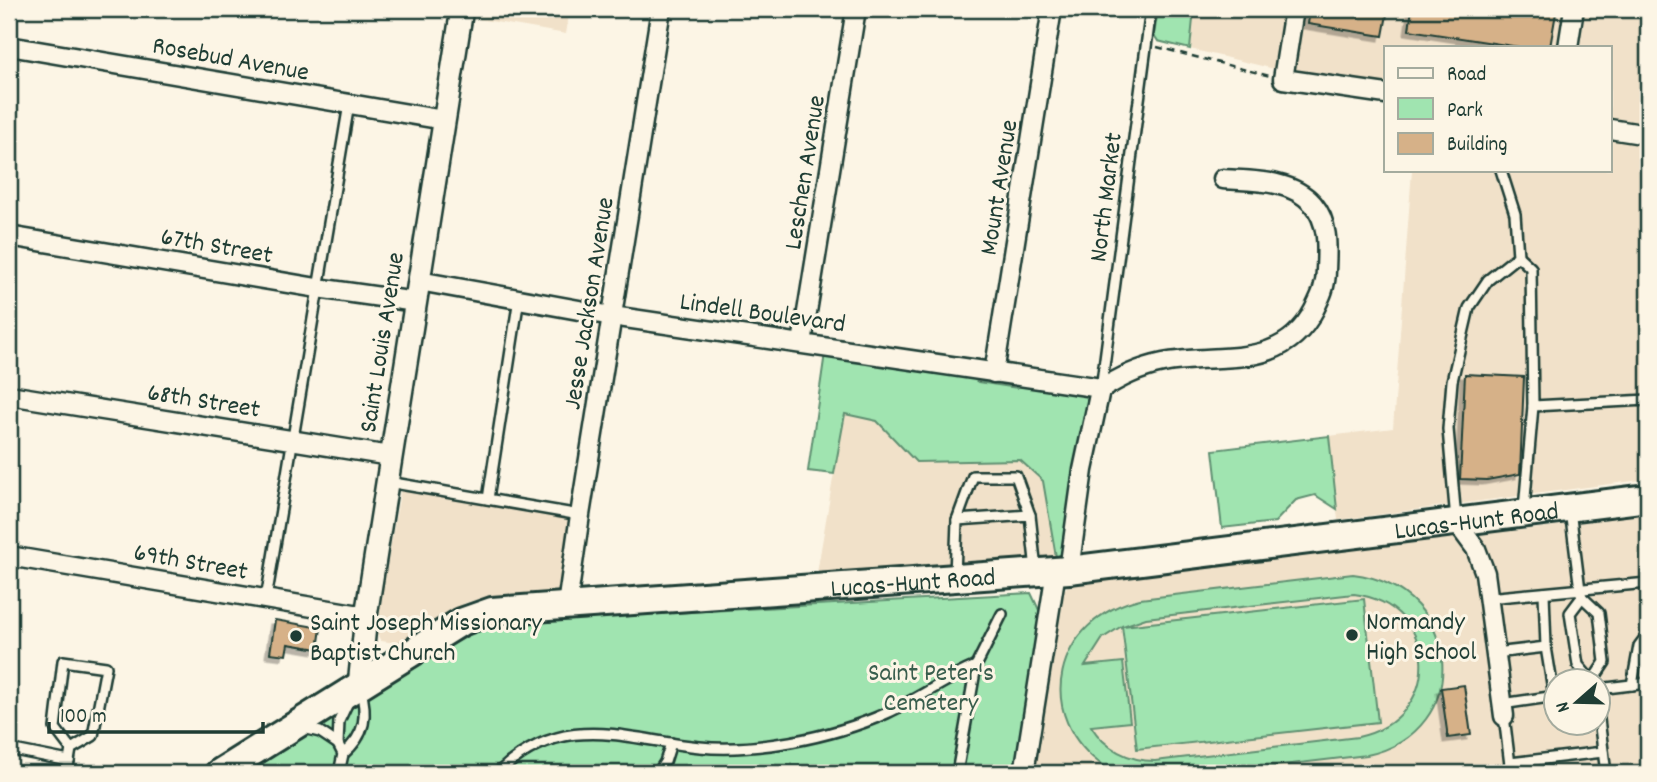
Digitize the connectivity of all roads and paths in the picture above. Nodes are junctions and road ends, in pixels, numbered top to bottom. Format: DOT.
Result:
graph roads {
  1 [pos="462,9"];
  2 [pos="662,9"];
  3 [pos="856,9"];
  4 [pos="1052,9"];
  5 [pos="1151,9"];
  6 [pos="1294,9"];
  7 [pos="1574,9"];
  8 [pos="1145,44"];
  9 [pos="9,46"];
  10 [pos="1569,46"];
  11 [pos="1283,79"];
  12 [pos="1384,94"];
  13 [pos="349,104"];
  14 [pos="444,120"];
  15 [pos="1612,129"];
  16 [pos="1648,135"];
  17 [pos="1501,172"];
  18 [pos="1223,179"];
  19 [pos="9,236"];
  20 [pos="1518,256"];
  21 [pos="419,281"];
  22 [pos="317,288"];
  23 [pos="519,298"];
  24 [pos="416,303"];
  25 [pos="612,316"];
  26 [pos="802,343"];
  27 [pos="994,373"];
  28 [pos="1100,390"];
  29 [pos="9,395"];
  30 [pos="1648,400"];
  31 [pos="1533,407"];
  32 [pos="294,440"];
  33 [pos="390,456"];
  34 [pos="386,481"];
  35 [pos="1648,498"];
  36 [pos="488,499"];
  37 [pos="1570,508"];
  38 [pos="1524,514"];
  39 [pos="580,515"];
  40 [pos="1030,515"];
  41 [pos="957,520"];
  42 [pos="1456,522"];
  43 [pos="9,556"];
  44 [pos="1054,571"];
  45 [pos="955,578"];
  46 [pos="1648,583"];
  47 [pos="1544,593"];
  48 [pos="1581,594"];
  49 [pos="1487,598"];
  50 [pos="266,599"];
  51 [pos="567,605"];
  52 [pos="1002,614"];
  53 [pos="366,616"];
  54 [pos="1648,634"];
  55 [pos="1546,647"];
  56 [pos="1495,653"];
  57 [pos="976,666"];
  58 [pos="1549,666"];
  59 [pos="1580,666"];
  60 [pos="1602,666"];
  61 [pos="1648,683"];
  62 [pos="1632,685"];
  63 [pos="359,686"];
  64 [pos="1612,687"];
  65 [pos="1542,700"];
  66 [pos="1503,710"];
  67 [pos="291,728"];
  68 [pos="1602,736"];
  69 [pos="671,743"];
  70 [pos="338,744"];
  71 [pos="9,749"];
  72 [pos="71,749"];
  73 [pos="1604,751"];
  74 [pos="342,754"];
  75 [pos="68,761"];
  76 [pos="1510,768"];
  77 [pos="67,773"];
  78 [pos="219,773"];
  79 [pos="339,773"];
  80 [pos="499,773"];
  81 [pos="658,773"];
  82 [pos="957,773"];
  83 [pos="1024,773"];
  84 [pos="1606,773"];
  1 -- 14 [label="street, Saint Louis Avenue"];
  2 -- 25 [label="street, Jesse Jackson Avenue"];
  3 -- 26 [label="street, Leschen Avenue"];
  4 -- 27 [label="street, Mount Avenue"];
  5 -- 8 [label="lane, North Market"];
  6 -- 11 [label="street"];
  7 -- 10 [label="street"];
  8 -- 11 [label="path"];
  8 -- 28 [label="lane, North Market"];
  9 -- 13 [label="street, Rosebud Avenue"];
  11 -- 12 [label="street"];
  13 -- 14 [label="street, Rosebud Avenue"];
  13 -- 22 [label="lane"];
  14 -- 21 [label="street, Saint Louis Avenue"];
  15 -- 16 [label="street"];
  17 -- 20 [label="lane"];
  18 -- 28 [label="street"];
  19 -- 22 [label="street, 67th Street"];
  20 -- 31 [label="lane"];
  20 -- 42 [label="lane"];
  21 -- 23 [label="street, Lindell Boulevard"];
  21 -- 24 [label="street, Saint Louis Avenue"];
  22 -- 24 [label="street, 67th Street"];
  22 -- 32 [label="lane"];
  23 -- 25 [label="street, Lindell Boulevard"];
  23 -- 36 [label="lane"];
  24 -- 33 [label="street, Saint Louis Avenue"];
  25 -- 26 [label="street, Lindell Boulevard"];
  25 -- 39 [label="street, Jesse Jackson Avenue"];
  26 -- 27 [label="street, Lindell Boulevard"];
  27 -- 28 [label="street, Lindell Boulevard"];
  28 -- 44 [label="street"];
  29 -- 32 [label="street, 68th Street"];
  30 -- 31 [label="lane"];
  31 -- 38 [label="lane"];
  32 -- 33 [label="street, 68th Street"];
  32 -- 50 [label="lane"];
  33 -- 34 [label="street, Saint Louis Avenue"];
  34 -- 36 [label="lane"];
  34 -- 53 [label="street, Saint Louis Avenue"];
  35 -- 37 [label="main road, Lucas-Hunt Road"];
  36 -- 39 [label="lane"];
  37 -- 38 [label="main road, Lucas-Hunt Road"];
  37 -- 48 [label="lane"];
  38 -- 42 [label="main road, Lucas-Hunt Road"];
  39 -- 51 [label="street, Jesse Jackson Avenue"];
  40 -- 41 [label="lane"];
  40 -- 41 [label="lane"];
  40 -- 44 [label="lane"];
  41 -- 45 [label="lane"];
  42 -- 44 [label="main road, Lucas-Hunt Road"];
  42 -- 49 [label="street"];
  43 -- 50 [label="street, 69th Street"];
  44 -- 45 [label="main road, Lucas-Hunt Road"];
  44 -- 83 [label="street"];
  45 -- 51 [label="main road, Lucas-Hunt Road"];
  46 -- 48 [label="lane"];
  47 -- 48 [label="lane"];
  47 -- 49 [label="lane"];
  47 -- 55 [label="lane"];
  48 -- 59 [label="lane"];
  48 -- 60 [label="lane"];
  49 -- 56 [label="street"];
  50 -- 53 [label="street, 69th Street"];
  51 -- 63 [label="main road, Lucas-Hunt Road"];
  52 -- 57 [label="lane"];
  53 -- 63 [label="street, Saint Louis Avenue"];
  54 -- 62 [label="lane"];
  55 -- 56 [label="lane"];
  55 -- 58 [label="lane"];
  56 -- 66 [label="street"];
  57 -- 69 [label="lane"];
  57 -- 82 [label="lane"];
  61 -- 62 [label="lane"];
  62 -- 64 [label="lane"];
  63 -- 67 [label="main road, Lucas-Hunt Road"];
  63 -- 70 [label="lane"];
  63 -- 74 [label="lane"];
  65 -- 66 [label="lane"];
  66 -- 76 [label="lane"];
  67 -- 70 [label="lane"];
  67 -- 78 [label="main road, Lucas-Hunt Road"];
  68 -- 73 [label="lane"];
  69 -- 80 [label="lane"];
  69 -- 81 [label="lane"];
  70 -- 74 [label="lane"];
  71 -- 75 [label="lane"];
  72 -- 72 [label="lane"];
  72 -- 75 [label="lane"];
  73 -- 76 [label="lane"];
  73 -- 84 [label="lane"];
  74 -- 79 [label="lane"];
  75 -- 77 [label="lane"];
}
